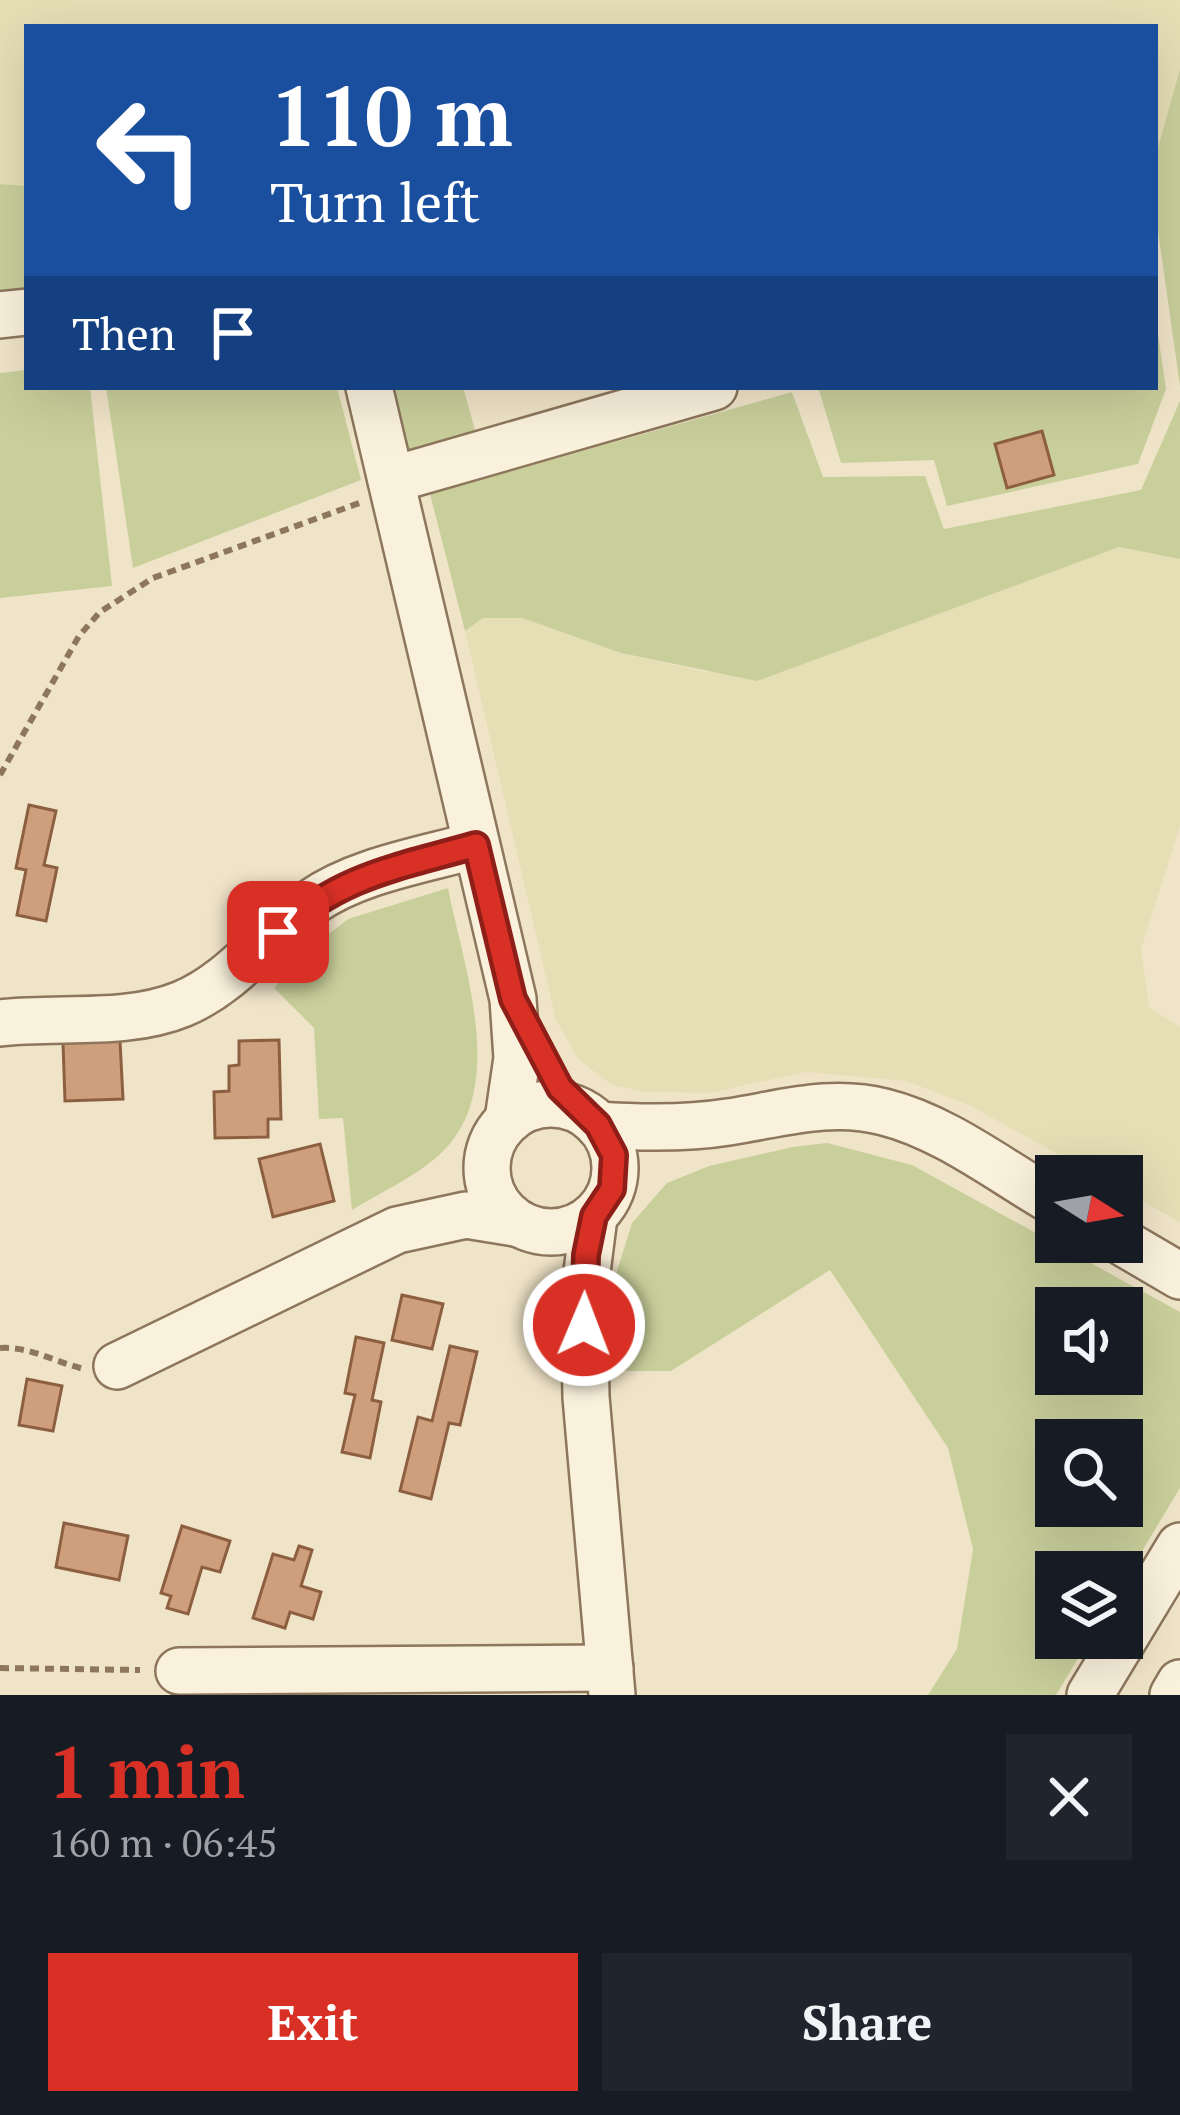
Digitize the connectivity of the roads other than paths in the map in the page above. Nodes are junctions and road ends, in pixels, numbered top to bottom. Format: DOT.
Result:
graph roads {
  1 [pos="369,390"];
  2 [pos="704,390"];
  3 [pos="392,486"];
  4 [pos="476,845"];
  5 [pos="513,999"];
  6 [pos="0,1023"];
  7 [pos="589,1118"];
  8 [pos="725,1123"];
  9 [pos="498,1134"];
  10 [pos="1035,1191"];
  11 [pos="603,1203"];
  12 [pos="523,1226"];
  13 [pos="397,1230"];
  14 [pos="1143,1254"];
  15 [pos="1180,1276"];
  16 [pos="117,1366"];
  17 [pos="586,1397"];
  18 [pos="1180,1546"];
  19 [pos="179,1671"];
  20 [pos="611,1682"];
  21 [pos="1180,1683"];
  22 [pos="1090,1695"];
  23 [pos="1173,1695"];
  1 -- 3 [label="street"];
  2 -- 3 [label="street"];
  3 -- 4 [label="street"];
  4 -- 5 [label="street"];
  4 -- 6 [label="street"];
  5 -- 7 [label="street"];
  5 -- 9 [label="street"];
  7 -- 8 [label="street"];
  7 -- 9 [label="street"];
  7 -- 11 [label="street"];
  8 -- 10 [label="street"];
  8 -- 11 [label="street"];
  9 -- 12 [label="street"];
  9 -- 13 [label="street"];
  11 -- 12 [label="street"];
  11 -- 17 [label="street"];
  12 -- 13 [label="street"];
  12 -- 17 [label="street"];
  13 -- 16 [label="street"];
  14 -- 15 [label="street"];
  17 -- 20 [label="street"];
  18 -- 22 [label="street"];
  19 -- 20 [label="street"];
  21 -- 23 [label="street"];
}
